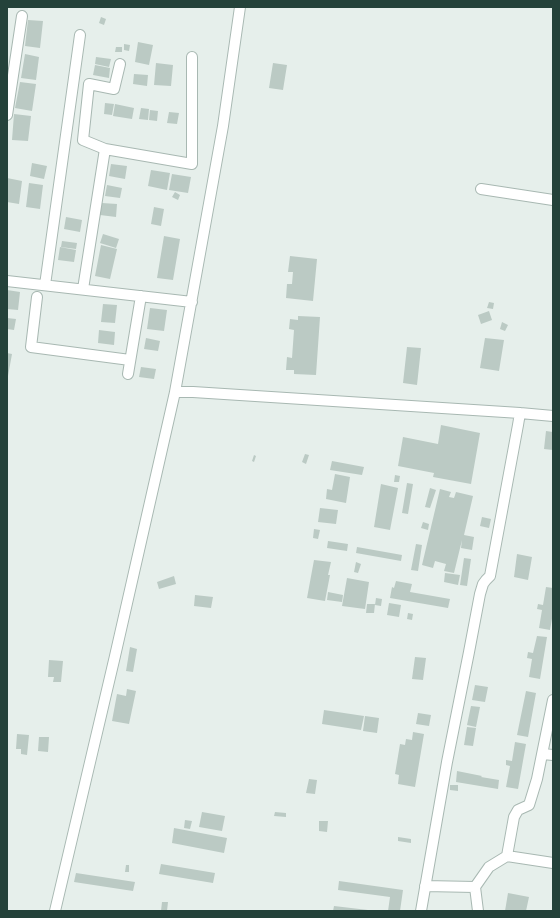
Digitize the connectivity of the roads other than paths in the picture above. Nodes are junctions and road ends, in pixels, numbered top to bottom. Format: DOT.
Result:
graph roads {
  1 [pos="240,7"];
  2 [pos="22,16"];
  3 [pos="80,35"];
  4 [pos="192,57"];
  5 [pos="120,64"];
  6 [pos="7,115"];
  7 [pos="105,149"];
  8 [pos="481,189"];
  9 [pos="553,200"];
  10 [pos="7,280"];
  11 [pos="45,285"];
  12 [pos="83,289"];
  13 [pos="142,296"];
  14 [pos="37,297"];
  15 [pos="192,302"];
  16 [pos="130,360"];
  17 [pos="128,374"];
  18 [pos="175,392"];
  19 [pos="520,413"];
  20 [pos="553,416"];
  21 [pos="553,700"];
  22 [pos="548,754"];
  23 [pos="507,856"];
  24 [pos="553,863"];
  25 [pos="425,886"];
  26 [pos="475,887"];
  27 [pos="55,911"];
  28 [pos="421,911"];
  29 [pos="478,911"];
  1 -- 15 [label="street"];
  2 -- 6 [label="street"];
  3 -- 11 [label="street"];
  4 -- 7 [label="street"];
  5 -- 7 [label="street"];
  7 -- 12 [label="street"];
  8 -- 9 [label="street"];
  10 -- 11 [label="street"];
  11 -- 12 [label="street"];
  12 -- 13 [label="street"];
  13 -- 15 [label="street"];
  13 -- 16 [label="street"];
  14 -- 16 [label="street"];
  15 -- 18 [label="street"];
  16 -- 17 [label="street"];
  18 -- 19 [label="street"];
  18 -- 27 [label="street"];
  19 -- 20 [label="street"];
  19 -- 25 [label="street"];
  21 -- 22 [label="street"];
  22 -- 23 [label="street"];
  23 -- 24 [label="street"];
  23 -- 26 [label="street"];
  25 -- 26 [label="street"];
  25 -- 28 [label="street"];
  26 -- 29 [label="street"];
}
